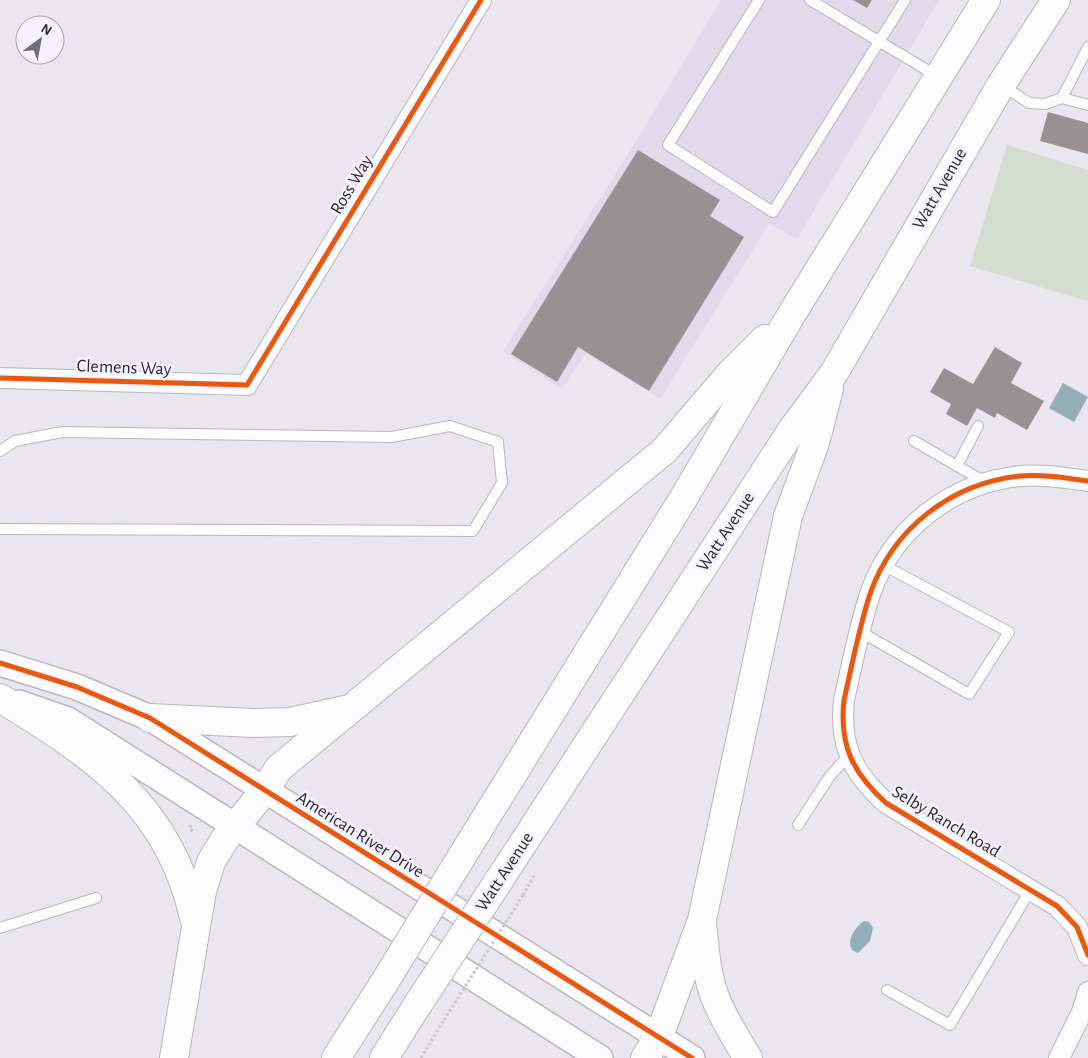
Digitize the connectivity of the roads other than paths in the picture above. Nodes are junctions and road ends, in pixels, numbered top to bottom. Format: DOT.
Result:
graph roads {
  1 [pos="481,0"];
  2 [pos="759,0"];
  3 [pos="810,0"];
  4 [pos="905,0"];
  5 [pos="986,0"];
  6 [pos="1056,0"];
  7 [pos="880,42"];
  8 [pos="1088,47"];
  9 [pos="938,76"];
  10 [pos="1001,85"];
  11 [pos="1062,98"];
  12 [pos="1088,105"];
  13 [pos="793,312"];
  14 [pos="834,373"];
  15 [pos="0,378"];
  16 [pos="247,385"];
  17 [pos="978,426"];
  18 [pos="914,441"];
  19 [pos="0,451"];
  20 [pos="957,466"];
  21 [pos="1088,481"];
  22 [pos="985,482"];
  23 [pos="0,529"];
  24 [pos="883,565"];
  25 [pos="861,632"];
  26 [pos="0,663"];
  27 [pos="0,697"];
  28 [pos="351,708"];
  29 [pos="150,718"];
  30 [pos="849,755"];
  31 [pos="265,790"];
  32 [pos="798,825"];
  33 [pos="234,826"];
  34 [pos="1031,888"];
  35 [pos="96,898"];
  36 [pos="702,920"];
  37 [pos="196,925"];
  38 [pos="0,928"];
  39 [pos="1088,956"];
  40 [pos="887,990"];
  41 [pos="1088,992"];
  42 [pos="652,1047"];
  43 [pos="174,1058"];
  44 [pos="336,1058"];
  45 [pos="384,1058"];
  46 [pos="600,1058"];
  47 [pos="692,1058"];
  48 [pos="748,1058"];
  49 [pos="1059,1058"];
  1 -- 16 [label="street, Ross Way"];
  2 -- 7 [label="lane"];
  3 -- 7 [label="lane"];
  4 -- 7 [label="lane"];
  5 -- 9 [label="main road"];
  6 -- 10 [label="main road, Watt Avenue"];
  7 -- 9 [label="lane"];
  8 -- 11 [label="lane"];
  9 -- 13 [label="main road"];
  10 -- 11 [label="lane"];
  10 -- 14 [label="main road, Watt Avenue"];
  11 -- 12 [label="lane"];
  13 -- 28 [label="main road"];
  13 -- 44 [label="main road, bridge"];
  14 -- 36 [label="main road"];
  14 -- 45 [label="main road, Watt Avenue, bridge"];
  15 -- 16 [label="street, Clemens Way"];
  17 -- 20 [label="lane"];
  18 -- 20 [label="lane"];
  19 -- 23 [label="lane"];
  20 -- 22 [label="lane"];
  21 -- 22 [label="street, Selby Ranch Road"];
  22 -- 24 [label="street, Selby Ranch Road"];
  24 -- 25 [label="street, Selby Ranch Road"];
  24 -- 25 [label="lane"];
  25 -- 30 [label="street, Selby Ranch Road"];
  26 -- 29 [label="street, American River Drive"];
  27 -- 33 [label="street"];
  27 -- 37 [label="main road"];
  28 -- 29 [label="main road"];
  28 -- 31 [label="main road"];
  29 -- 31 [label="street, American River Drive"];
  30 -- 32 [label="lane"];
  30 -- 34 [label="street, Selby Ranch Road"];
  31 -- 33 [label="main road"];
  31 -- 42 [label="street, American River Drive"];
  33 -- 37 [label="main road"];
  33 -- 46 [label="street"];
  34 -- 39 [label="street, Selby Ranch Road"];
  34 -- 40 [label="lane"];
  35 -- 38 [label="lane"];
  36 -- 42 [label="main road"];
  36 -- 48 [label="main road"];
  37 -- 43 [label="main road"];
  41 -- 49 [label="street"];
  42 -- 47 [label="street, American River Drive"];
}
